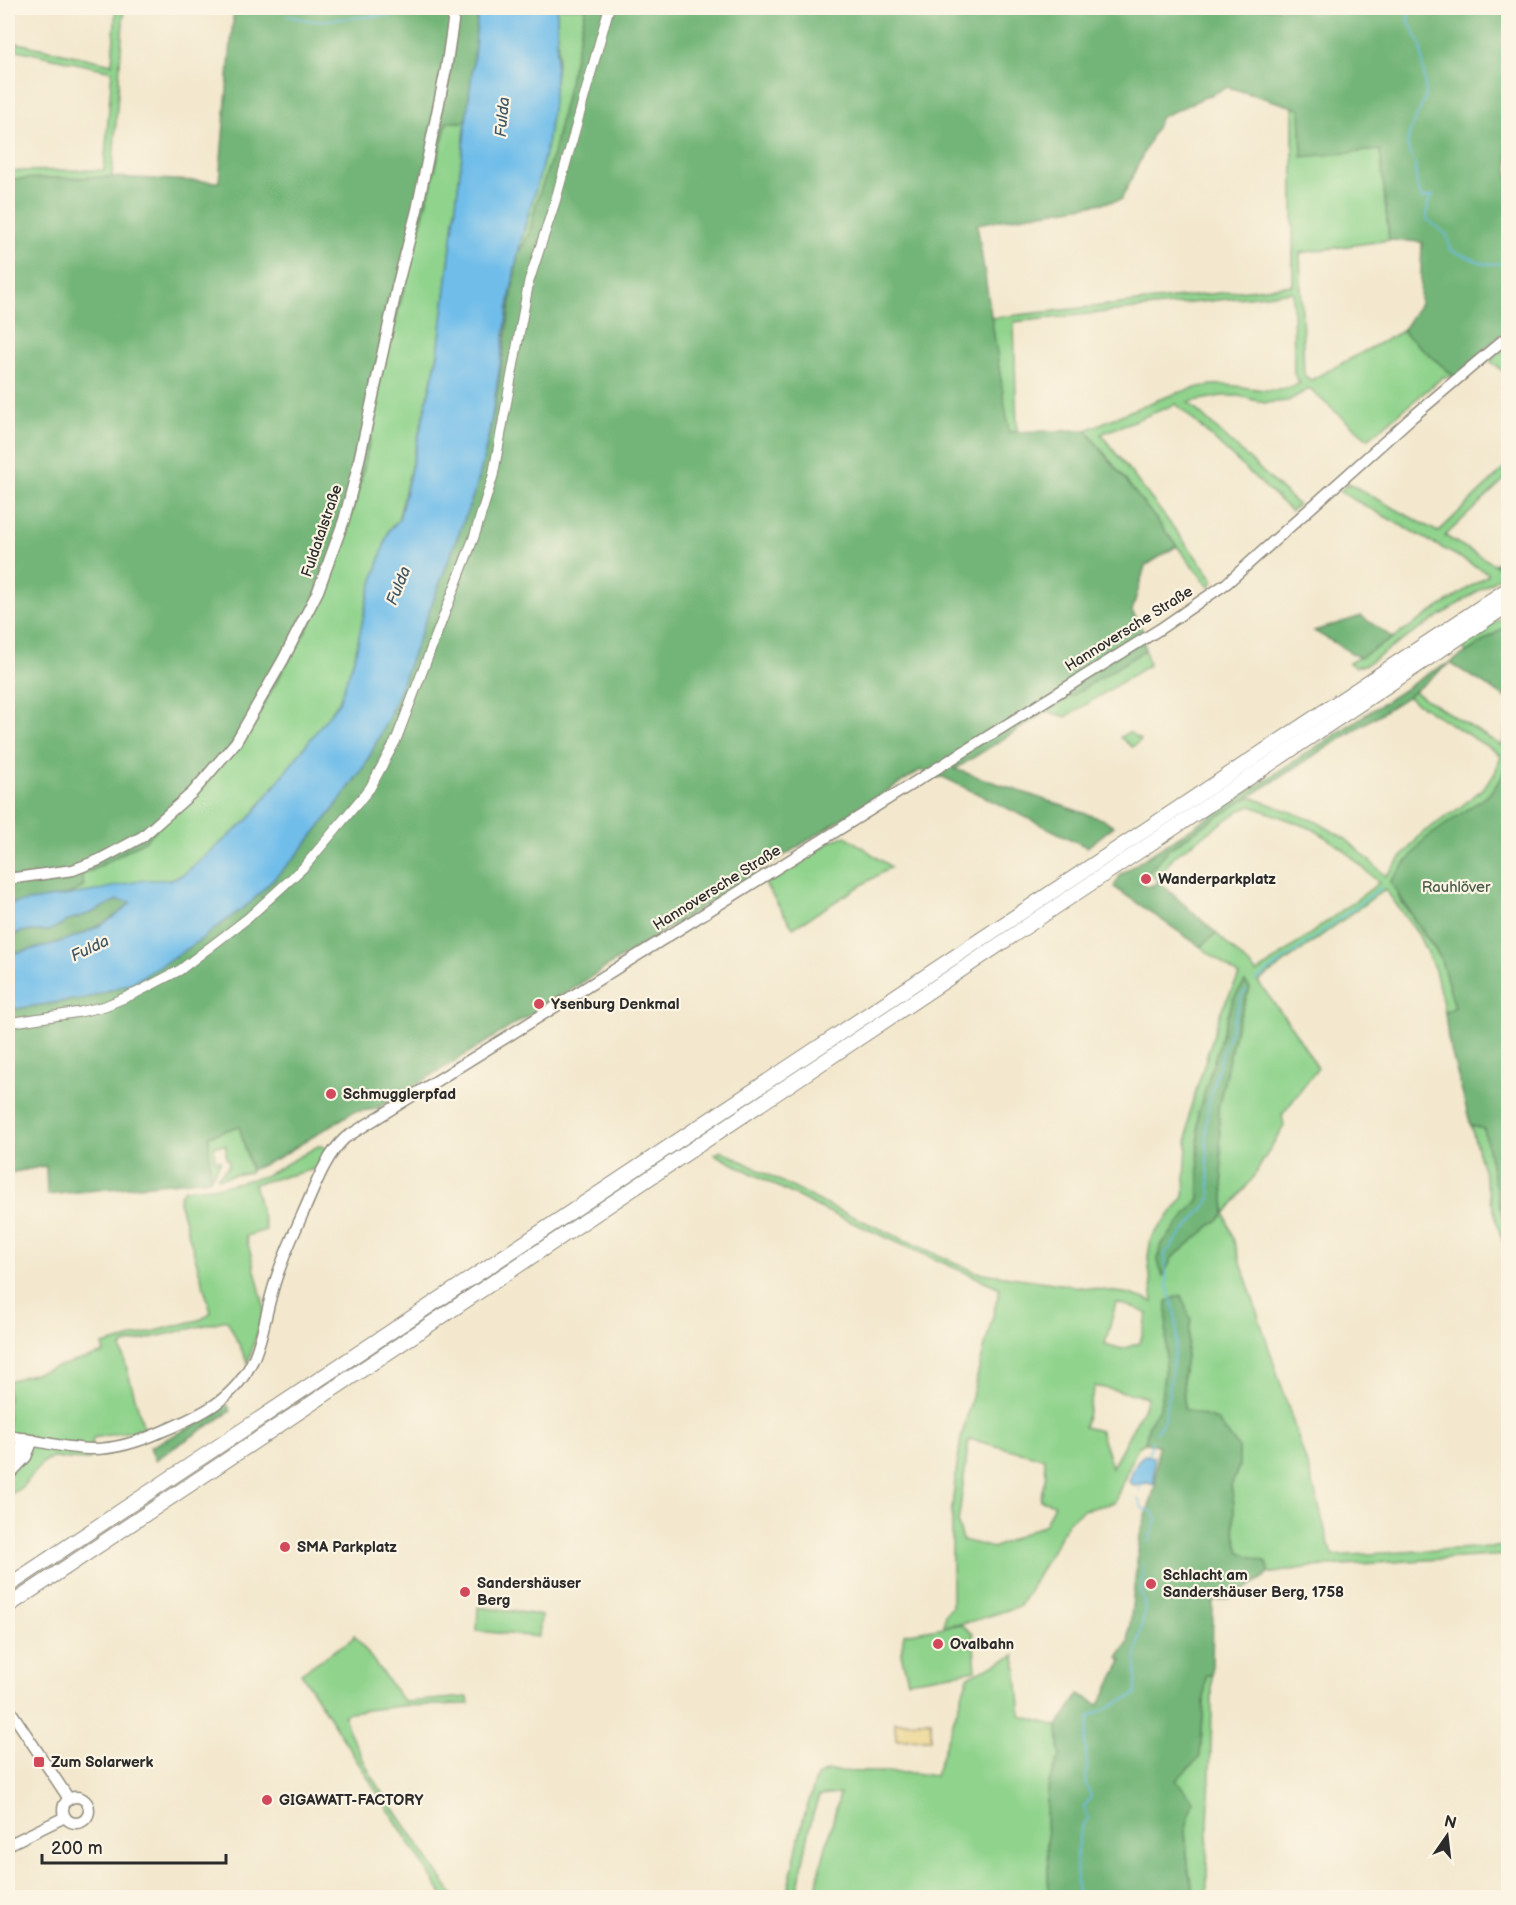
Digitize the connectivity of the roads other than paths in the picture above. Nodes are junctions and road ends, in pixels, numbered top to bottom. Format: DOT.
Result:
graph roads {
  1 [pos="455,8"];
  2 [pos="609,8"];
  3 [pos="1509,336"];
  4 [pos="1509,588"];
  5 [pos="1509,605"];
  6 [pos="8,879"];
  7 [pos="8,1023"];
  8 [pos="8,1436"];
  9 [pos="29,1439"];
  10 [pos="8,1445"];
  11 [pos="11,1471"];
  12 [pos="8,1586"];
  13 [pos="8,1606"];
  14 [pos="8,1707"];
  15 [pos="69,1799"];
  16 [pos="65,1817"];
  17 [pos="8,1845"];
  1 -- 6 [label="main road, Fuldatalstraße"];
  2 -- 7 [label="street"];
  3 -- 9 [label="main road, Hannoversche Straße"];
  4 -- 12 [label="highway"];
  5 -- 13 [label="highway"];
  8 -- 9 [label="main road, Hannoversche Straße"];
  9 -- 11 [label="main road"];
  10 -- 11 [label="main road"];
  14 -- 15 [label="main road"];
  15 -- 16 [label="main road"];
  15 -- 16 [label="main road"];
  16 -- 17 [label="main road"];
}
